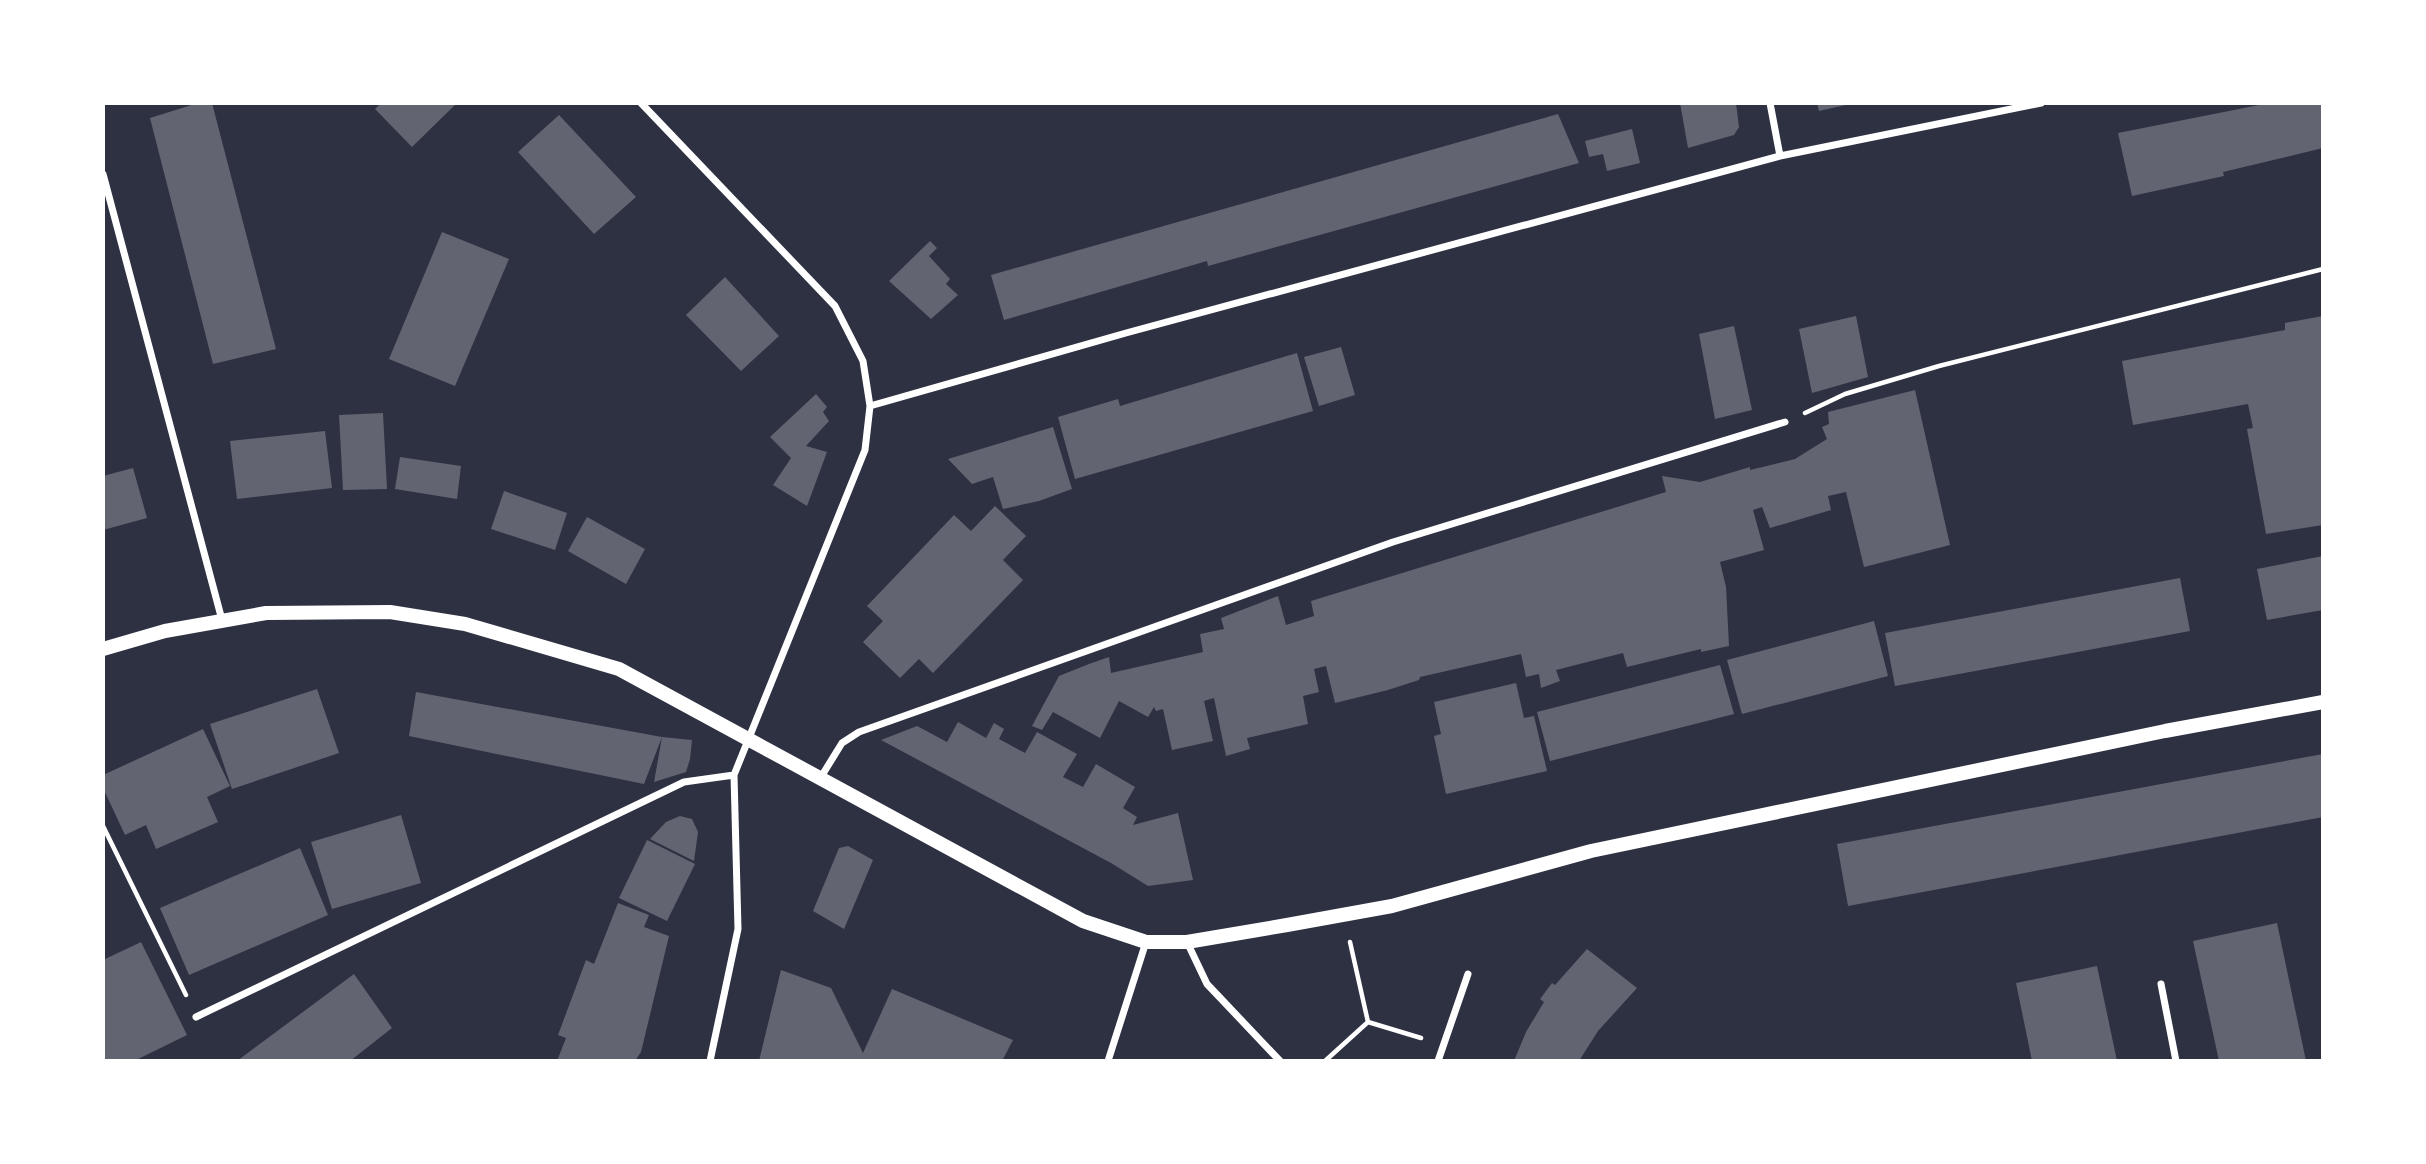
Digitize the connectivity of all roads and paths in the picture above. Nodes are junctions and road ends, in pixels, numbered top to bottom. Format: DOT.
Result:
graph roads {
  1 [pos="641,103"];
  2 [pos="1770,103"];
  3 [pos="2040,103"];
  4 [pos="1780,156"];
  5 [pos="103,174"];
  6 [pos="2323,270"];
  7 [pos="870,407"];
  8 [pos="1785,422"];
  9 [pos="222,620"];
  10 [pos="103,649"];
  11 [pos="2323,702"];
  12 [pos="750,737"];
  13 [pos="734,775"];
  14 [pos="821,777"];
  15 [pos="103,826"];
  16 [pos="1344,914"];
  17 [pos="1146,942"];
  18 [pos="1187,942"];
  19 [pos="1468,974"];
  20 [pos="2161,984"];
  21 [pos="196,1017"];
  22 [pos="1368,1022"];
  23 [pos="1443,1045"];
  24 [pos="710,1061"];
  25 [pos="1108,1061"];
  26 [pos="1280,1061"];
  27 [pos="1325,1061"];
  28 [pos="1438,1061"];
  29 [pos="2176,1061"];
  1 -- 7 [label="street"];
  2 -- 4 [label="street"];
  3 -- 4 [label="street"];
  4 -- 7 [label="street"];
  5 -- 9 [label="street"];
  6 -- 8 [label="path"];
  7 -- 12 [label="street"];
  8 -- 14 [label="street"];
  9 -- 10 [label="main road"];
  9 -- 12 [label="main road"];
  11 -- 16 [label="main road"];
  12 -- 13 [label="street"];
  12 -- 14 [label="main road"];
  13 -- 21 [label="street"];
  13 -- 24 [label="street"];
  14 -- 17 [label="main road"];
  15 -- 21 [label="path"];
  16 -- 18 [label="main road"];
  16 -- 22 [label="path"];
  17 -- 18 [label="main road"];
  17 -- 25 [label="street"];
  18 -- 26 [label="street"];
  19 -- 23 [label="street"];
  20 -- 29 [label="street"];
  22 -- 23 [label="path"];
  22 -- 27 [label="path"];
  23 -- 28 [label="street"];
}
